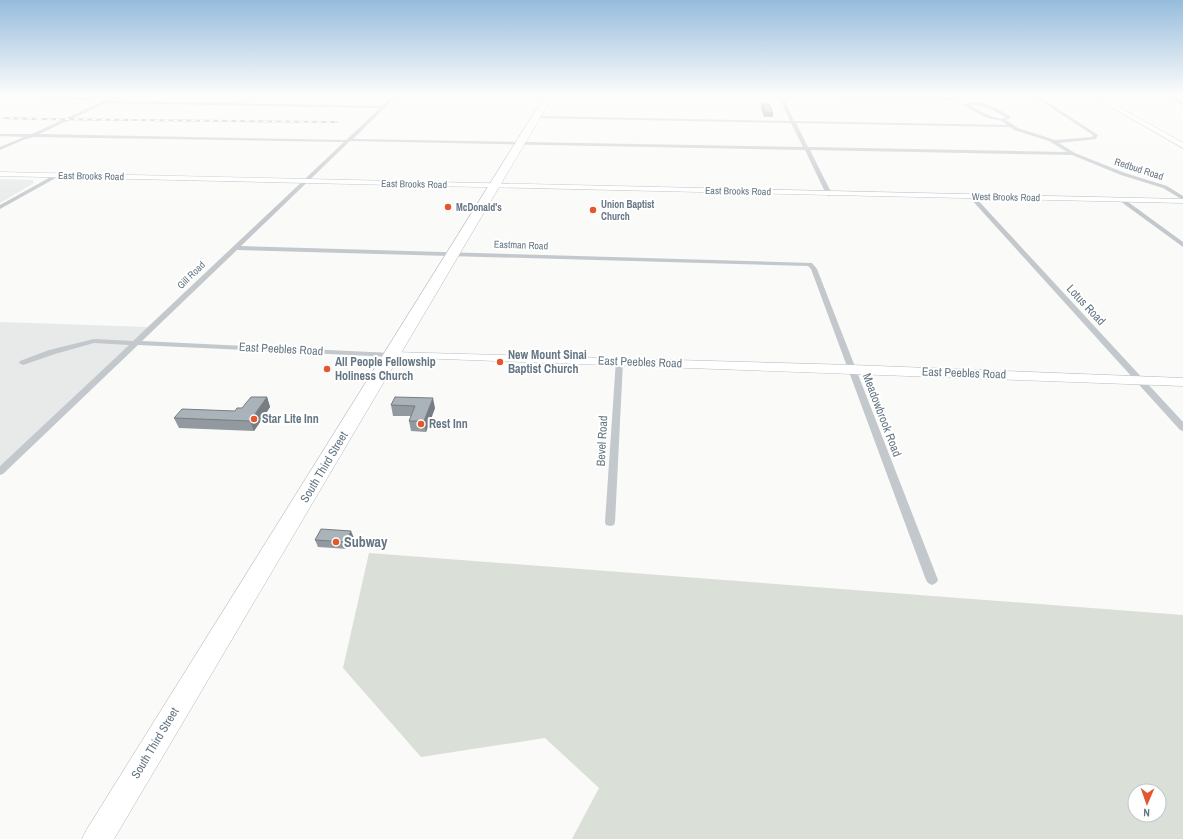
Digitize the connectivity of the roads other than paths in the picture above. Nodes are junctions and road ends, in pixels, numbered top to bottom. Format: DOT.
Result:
graph roads {
  1 [pos="39,133"];
  2 [pos="355,133"];
  3 [pos="526,133"];
  4 [pos="799,133"];
  5 [pos="1029,133"];
  6 [pos="1093,133"];
  7 [pos="1161,133"];
  8 [pos="0,135"];
  9 [pos="33,136"];
  10 [pos="348,140"];
  11 [pos="1053,142"];
  12 [pos="520,143"];
  13 [pos="1183,146"];
  14 [pos="0,149"];
  15 [pos="808,149"];
  16 [pos="0,154"];
  17 [pos="1073,154"];
  18 [pos="0,174"];
  19 [pos="58,175"];
  20 [pos="305,181"];
  21 [pos="440,184"];
  22 [pos="494,186"];
  23 [pos="829,194"];
  24 [pos="972,197"];
  25 [pos="1183,198"];
  26 [pos="1122,200"];
  27 [pos="1183,201"];
  28 [pos="484,202"];
  29 [pos="0,207"];
  30 [pos="1183,245"];
  31 [pos="235,248"];
  32 [pos="454,253"];
  33 [pos="805,263"];
  34 [pos="137,343"];
  35 [pos="392,355"];
  36 [pos="619,362"];
  37 [pos="23,363"];
  38 [pos="852,369"];
  39 [pos="1141,381"];
  40 [pos="1183,382"];
  41 [pos="1183,428"];
  42 [pos="0,472"];
  43 [pos="610,522"];
  44 [pos="932,580"];
  45 [pos="97,839"];
  1 -- 9 [label="street"];
  2 -- 10 [label="street, Gill Road"];
  3 -- 12 [label="highway, South Third Street"];
  4 -- 15 [label="street"];
  5 -- 11 [label="street, Redbud Road"];
  6 -- 11 [label="street"];
  7 -- 13 [label="main road"];
  8 -- 9 [label="street"];
  9 -- 10 [label="street"];
  9 -- 14 [label="street"];
  9 -- 16 [label="street"];
  10 -- 12 [label="street"];
  10 -- 20 [label="street, Gill Road"];
  11 -- 17 [label="street, Redbud Road"];
  12 -- 15 [label="street"];
  12 -- 22 [label="highway, South Third Street"];
  15 -- 17 [label="street"];
  15 -- 23 [label="street"];
  17 -- 25 [label="street, Redbud Road"];
  18 -- 19 [label="main road, East Brooks Road"];
  19 -- 20 [label="main road, East Brooks Road"];
  19 -- 29 [label="street"];
  20 -- 21 [label="main road, East Brooks Road"];
  20 -- 31 [label="street, Gill Road"];
  21 -- 22 [label="main road, East Brooks Road"];
  21 -- 28 [label="main road"];
  22 -- 23 [label="main road, East Brooks Road"];
  22 -- 28 [label="highway, South Third Street"];
  23 -- 24 [label="main road, West Brooks Road"];
  24 -- 26 [label="main road, West Brooks Road"];
  24 -- 39 [label="street, Lotus Road"];
  26 -- 27 [label="main road, West Brooks Road"];
  26 -- 30 [label="street"];
  28 -- 32 [label="highway, South Third Street"];
  31 -- 32 [label="street, Eastman Road"];
  31 -- 34 [label="street, Gill Road"];
  32 -- 33 [label="street, Eastman Road"];
  32 -- 35 [label="highway, South Third Street"];
  33 -- 38 [label="street, Meadowbrook Road"];
  34 -- 35 [label="street, East Peebles Road"];
  34 -- 37 [label="street, East Peebles Road"];
  34 -- 42 [label="street, Gill Road"];
  35 -- 36 [label="main road, East Peebles Road"];
  35 -- 45 [label="highway, South Third Street"];
  36 -- 38 [label="main road, East Peebles Road"];
  36 -- 43 [label="street, Bevel Road"];
  38 -- 39 [label="main road, East Peebles Road"];
  38 -- 44 [label="street, Meadowbrook Road"];
  39 -- 40 [label="main road, East Peebles Road"];
  39 -- 41 [label="street, Lotus Road"];
}
